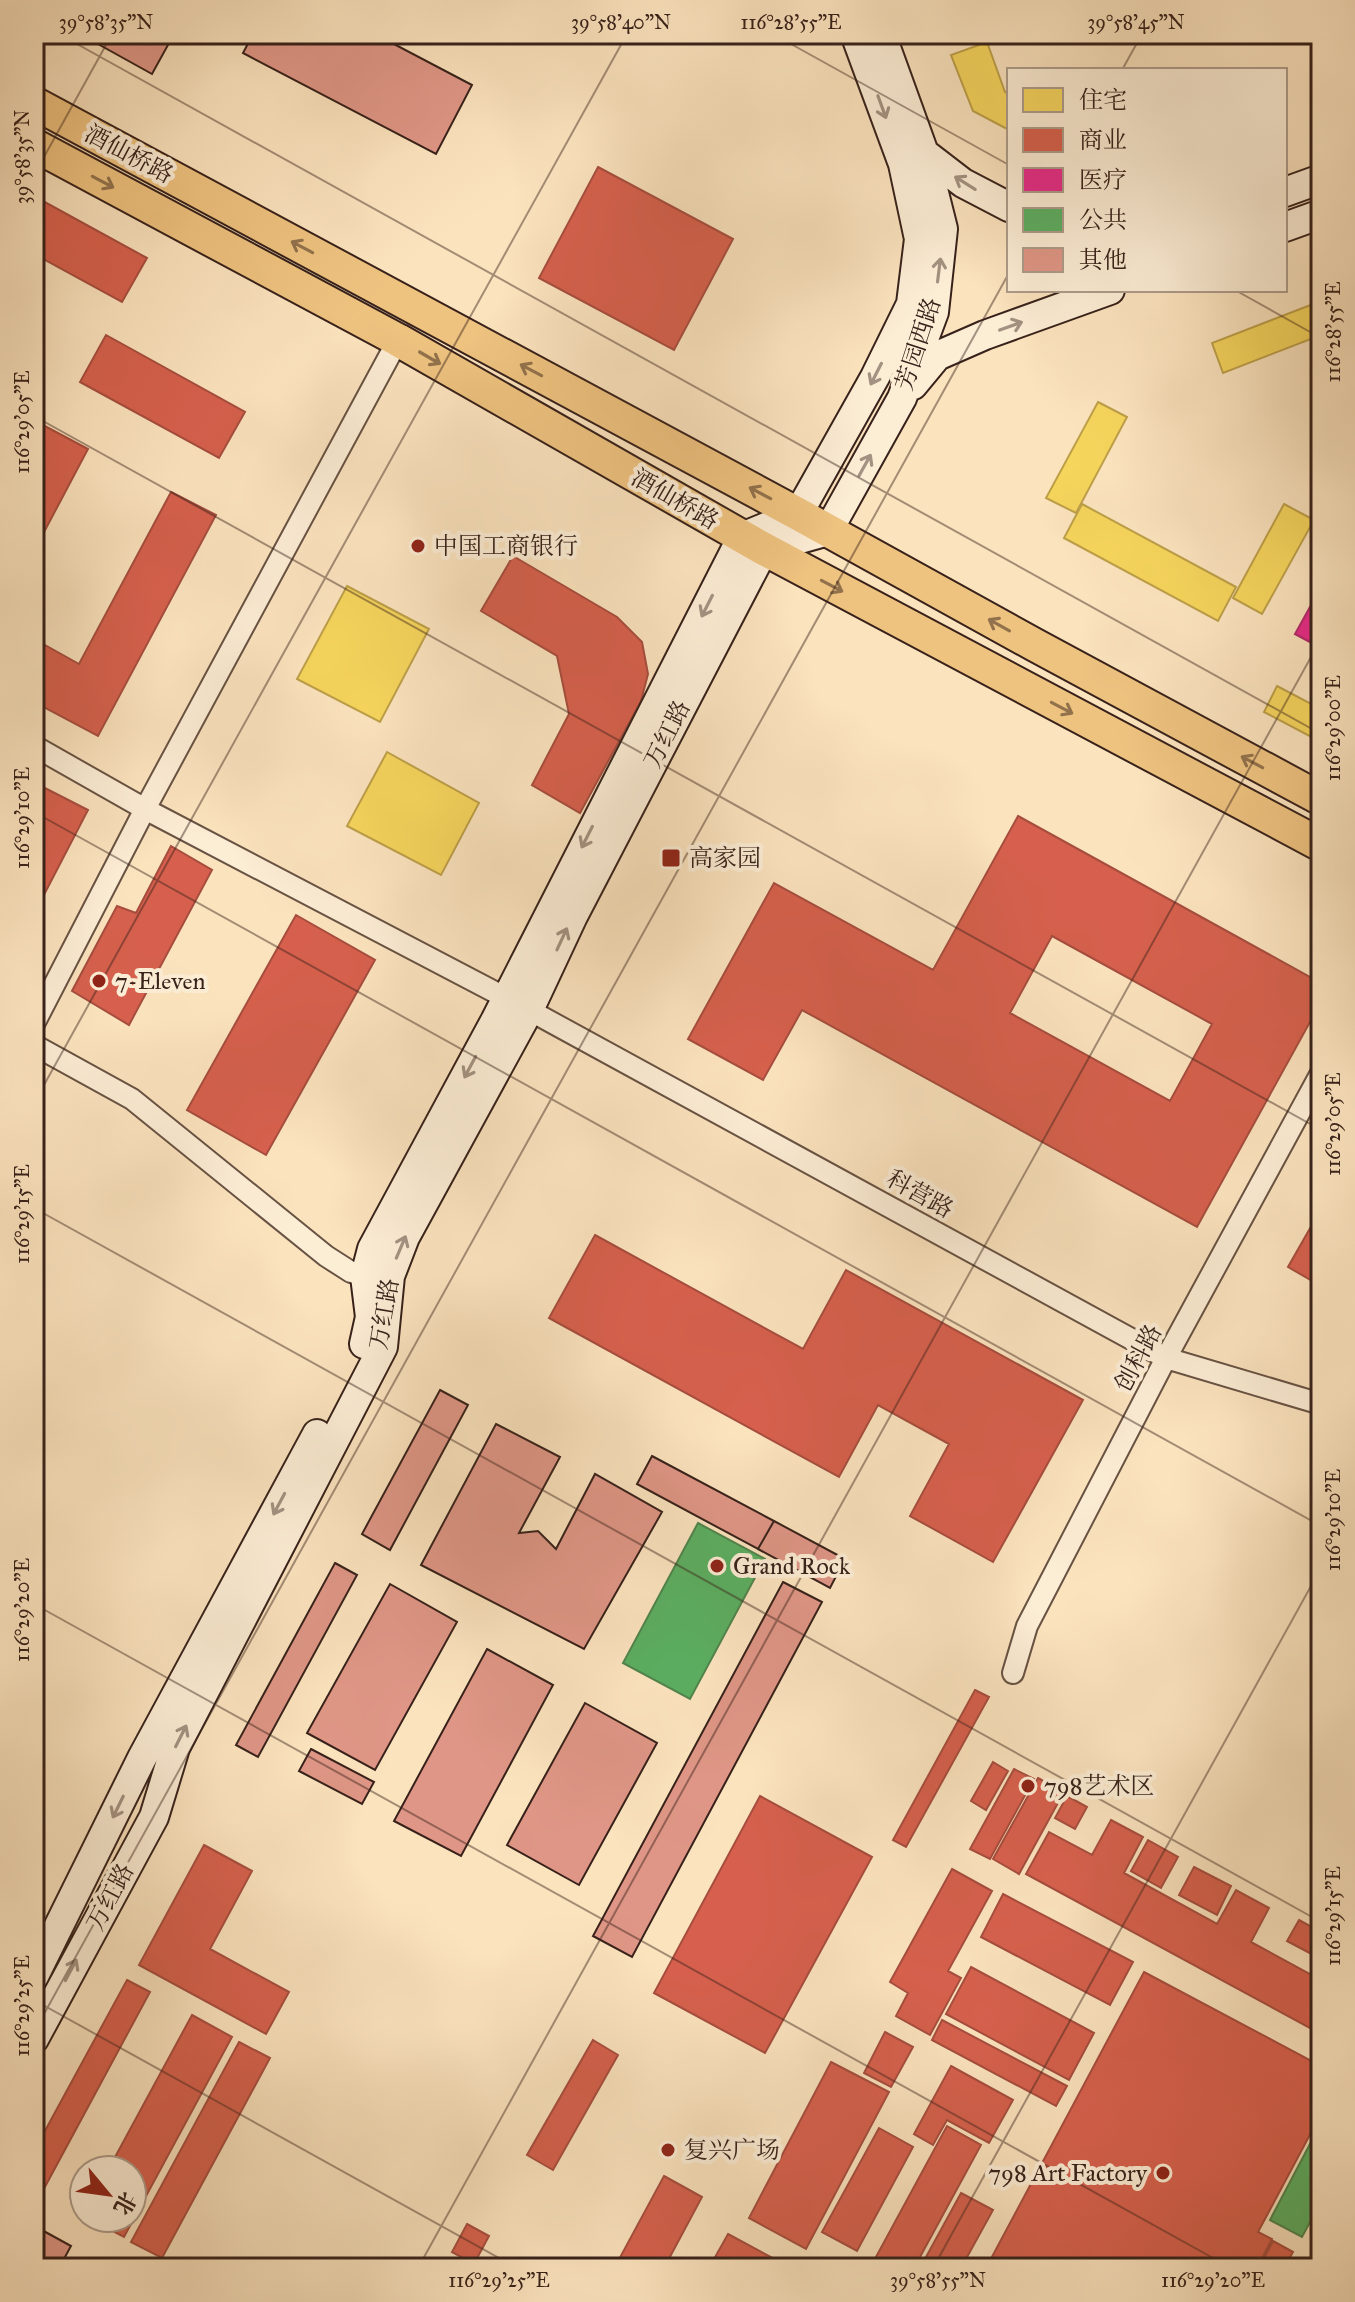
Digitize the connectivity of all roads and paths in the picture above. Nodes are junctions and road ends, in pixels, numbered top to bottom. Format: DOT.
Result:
graph roads {
  1 [pos="855,34"];
  2 [pos="881,34"];
  3 [pos="34,103"];
  4 [pos="34,145"];
  5 [pos="924,153"];
  6 [pos="1321,179"];
  7 [pos="1287,191"];
  8 [pos="1007,206"];
  9 [pos="1321,214"];
  10 [pos="1287,226"];
  11 [pos="1104,292"];
  12 [pos="398,340"];
  13 [pos="902,398"];
  14 [pos="798,514"];
  15 [pos="828,531"];
  16 [pos="753,543"];
  17 [pos="34,746"];
  18 [pos="1321,799"];
  19 [pos="145,809"];
  20 [pos="1321,845"];
  21 [pos="518,1004"];
  22 [pos="34,1024"];
  23 [pos="34,1045"];
  24 [pos="1321,1073"];
  25 [pos="365,1276"];
  26 [pos="1166,1358"];
  27 [pos="1321,1404"];
  28 [pos="1013,1673"];
  29 [pos="34,1976"];
  30 [pos="34,2039"];
  1 -- 14 [label="street, 芳园西路, one-way"];
  2 -- 5 [label="street, 芳园西路"];
  14 -- 3 [label="main road, 酒仙桥路, one-way"];
  4 -- 12 [label="main road, 酒仙桥路, one-way"];
  8 -- 5 [label="street, one-way"];
  13 -- 5 [label="street, 芳园西路, one-way"];
  6 -- 7 [label="street"];
  9 -- 10 [label="street"];
  13 -- 11 [label="street, one-way"];
  12 -- 16 [label="main road, 酒仙桥路, one-way"];
  12 -- 19 [label="street"];
  15 -- 13 [label="street, 芳园西路, one-way"];
  14 -- 15 [label="main road, 酒仙桥路"];
  14 -- 16 [label="street"];
  15 -- 16 [label="street"];
  18 -- 15 [label="main road, 酒仙桥路, one-way"];
  16 -- 20 [label="main road, 酒仙桥路, one-way"];
  16 -- 21 [label="street, 万红路"];
  17 -- 19 [label="street, 科营路"];
  19 -- 21 [label="street, 科营路"];
  19 -- 22 [label="street"];
  21 -- 25 [label="street, 万红路, one-way"];
  21 -- 26 [label="street, 科营路"];
  30 -- 21 [label="street, 万红路, one-way"];
  23 -- 25 [label="street"];
  24 -- 26 [label="street, 创科路"];
  25 -- 29 [label="street, 万红路, one-way"];
  26 -- 27 [label="street, 科营路"];
  26 -- 28 [label="street, 创科路"];
}
